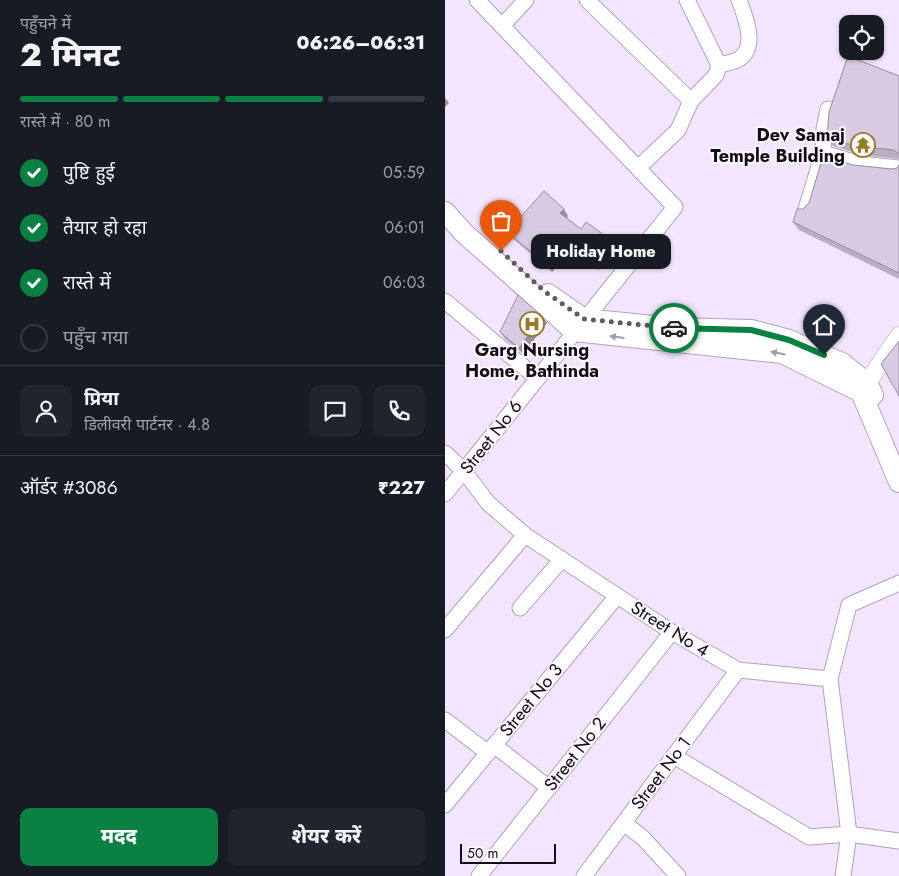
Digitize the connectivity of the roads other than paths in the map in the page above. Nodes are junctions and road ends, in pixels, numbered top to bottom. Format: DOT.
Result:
graph roads {
  1 [pos="477,0"];
  2 [pos="526,0"];
  3 [pos="587,0"];
  4 [pos="687,0"];
  5 [pos="739,0"];
  6 [pos="502,26"];
  7 [pos="719,65"];
  8 [pos="691,101"];
  9 [pos="828,109"];
  10 [pos="823,153"];
  11 [pos="638,168"];
  12 [pos="899,168"];
  13 [pos="445,196"];
  14 [pos="806,209"];
  15 [pos="445,212"];
  16 [pos="445,301"];
  17 [pos="579,325"];
  18 [pos="899,336"];
  19 [pos="537,378"];
  20 [pos="864,388"];
  21 [pos="899,447"];
  22 [pos="445,452"];
  23 [pos="464,471"];
  24 [pos="899,482"];
  25 [pos="445,494"];
  26 [pos="525,535"];
  27 [pos="562,559"];
  28 [pos="899,583"];
  29 [pos="617,596"];
  30 [pos="520,608"];
  31 [pos="445,630"];
  32 [pos="672,632"];
  33 [pos="738,670"];
  34 [pos="830,678"];
  35 [pos="445,720"];
  36 [pos="491,749"];
  37 [pos="674,756"];
  38 [pos="549,788"];
  39 [pos="445,805"];
  40 [pos="624,823"];
  41 [pos="849,834"];
  42 [pos="899,841"];
  43 [pos="592,873"];
  44 [pos="479,876"];
  45 [pos="678,876"];
  46 [pos="843,876"];
  1 -- 6 [label="street"];
  2 -- 6 [label="street"];
  3 -- 8 [label="street"];
  4 -- 7 [label="street"];
  5 -- 7 [label="street"];
  6 -- 11 [label="street"];
  7 -- 8 [label="street"];
  8 -- 11 [label="street"];
  9 -- 10 [label="street"];
  10 -- 12 [label="street"];
  10 -- 14 [label="street"];
  11 -- 17 [label="street, Street No 6"];
  13 -- 17 [label="main road"];
  15 -- 17 [label="main road"];
  16 -- 19 [label="street"];
  17 -- 19 [label="street, Street No 6"];
  17 -- 20 [label="main road"];
  18 -- 20 [label="street"];
  19 -- 23 [label="street, Street No 6"];
  20 -- 21 [label="main road"];
  20 -- 24 [label="main road"];
  22 -- 23 [label="street, Street No 4"];
  23 -- 25 [label="street, Street No 6"];
  23 -- 26 [label="street, Street No 4"];
  26 -- 27 [label="street, Street No 4"];
  26 -- 31 [label="street"];
  27 -- 29 [label="street, Street No 4"];
  27 -- 30 [label="street"];
  28 -- 34 [label="street"];
  29 -- 32 [label="street, Street No 4"];
  29 -- 36 [label="street, Street No 3"];
  32 -- 33 [label="street, Street No 4"];
  32 -- 38 [label="street, Street No 2"];
  33 -- 34 [label="street, Street No 4"];
  33 -- 37 [label="street, Street No 1"];
  34 -- 41 [label="street"];
  35 -- 36 [label="street"];
  36 -- 38 [label="street"];
  36 -- 39 [label="street, Street No 3"];
  37 -- 40 [label="street, Street No 1"];
  37 -- 41 [label="street"];
  38 -- 44 [label="street, Street No 2"];
  40 -- 43 [label="street, Street No 1"];
  40 -- 45 [label="street"];
  41 -- 42 [label="street"];
  41 -- 46 [label="street"];
}
